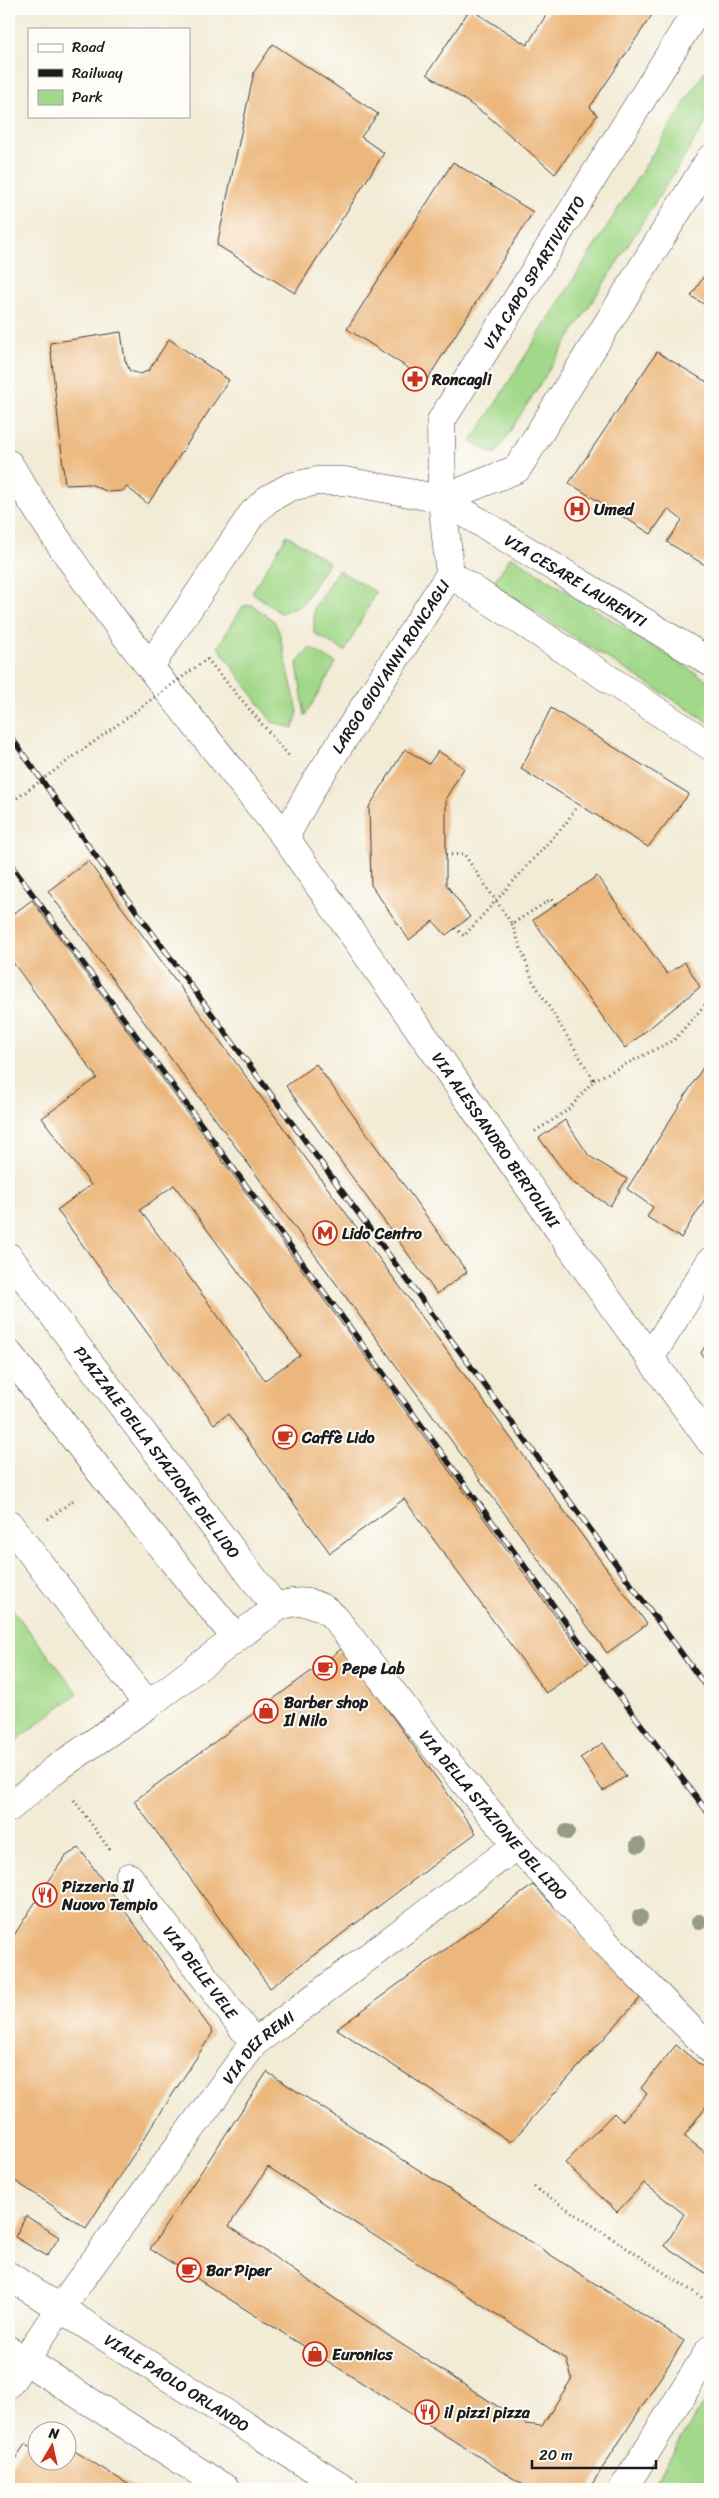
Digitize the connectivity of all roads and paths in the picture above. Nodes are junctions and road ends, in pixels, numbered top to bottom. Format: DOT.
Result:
graph roads {
  1 [pos="698,9"];
  2 [pos="710,159"];
  3 [pos="9,464"];
  4 [pos="442,499"];
  5 [pos="450,574"];
  6 [pos="710,662"];
  7 [pos="150,666"];
  8 [pos="265,724"];
  9 [pos="710,746"];
  10 [pos="9,804"];
  11 [pos="577,806"];
  12 [pos="285,837"];
  13 [pos="446,855"];
  14 [pos="496,900"];
  15 [pos="555,905"];
  16 [pos="512,924"];
  17 [pos="455,928"];
  18 [pos="710,999"];
  19 [pos="594,1080"];
  20 [pos="504,1152"];
  21 [pos="9,1257"];
  22 [pos="710,1262"];
  23 [pos="9,1354"];
  24 [pos="650,1358"];
  25 [pos="710,1440"];
  26 [pos="9,1524"];
  27 [pos="276,1608"];
  28 [pos="236,1638"];
  29 [pos="148,1705"];
  30 [pos="53,1771"];
  31 [pos="9,1808"];
  32 [pos="517,1845"];
  33 [pos="129,1877"];
  34 [pos="254,2043"];
  35 [pos="710,2049"];
  36 [pos="534,2187"];
  37 [pos="9,2276"];
  38 [pos="710,2303"];
  39 [pos="60,2308"];
  40 [pos="710,2350"];
  41 [pos="16,2355"];
  42 [pos="9,2384"];
  43 [pos="226,2489"];
  44 [pos="345,2489"];
  45 [pos="624,2489"];
  1 -- 4 [label="street, VIA CAPO SPARTIVENTO"];
  2 -- 4 [label="street"];
  3 -- 7 [label="street"];
  4 -- 5 [label="street, LARGO GIOVANNI RONCAGLI"];
  4 -- 6 [label="street, VIA CESARE LAURENTI"];
  4 -- 7 [label="street"];
  5 -- 9 [label="street"];
  5 -- 12 [label="street, LARGO GIOVANNI RONCAGLI"];
  7 -- 12 [label="street"];
  8 -- 10 [label="path, bridge"];
  11 -- 14 [label="path"];
  12 -- 20 [label="street, VIA ALESSANDRO BERTOLINI"];
  13 -- 14 [label="path"];
  14 -- 16 [label="path"];
  14 -- 17 [label="path"];
  15 -- 16 [label="path"];
  16 -- 19 [label="path"];
  18 -- 19 [label="path"];
  19 -- 20 [label="path"];
  20 -- 24 [label="street, VIA ALESSANDRO BERTOLINI"];
  21 -- 27 [label="street, PIAZZALE DELLA STAZIONE DEL LIDO"];
  22 -- 24 [label="street"];
  23 -- 28 [label="street"];
  24 -- 25 [label="street, VIA ALESSANDRO BERTOLINI"];
  26 -- 29 [label="street"];
  27 -- 28 [label="street"];
  27 -- 32 [label="street, VIA DELLA STAZIONE DEL LIDO"];
  28 -- 29 [label="street"];
  29 -- 30 [label="street"];
  30 -- 31 [label="street"];
  30 -- 33 [label="path"];
  32 -- 34 [label="street, VIA DEI REMI"];
  32 -- 35 [label="street, VIA DELLA STAZIONE DEL LIDO"];
  33 -- 34 [label="street, VIA DELLE VELE"];
  34 -- 39 [label="street, VIA DEI REMI"];
  36 -- 38 [label="path"];
  37 -- 39 [label="street, VIALE PAOLO ORLANDO"];
  39 -- 41 [label="street, VIA DEI REMI"];
  39 -- 44 [label="street, VIALE PAOLO ORLANDO"];
  40 -- 45 [label="street"];
  41 -- 42 [label="street, VIA DEI REMI"];
  41 -- 43 [label="street"];
}
